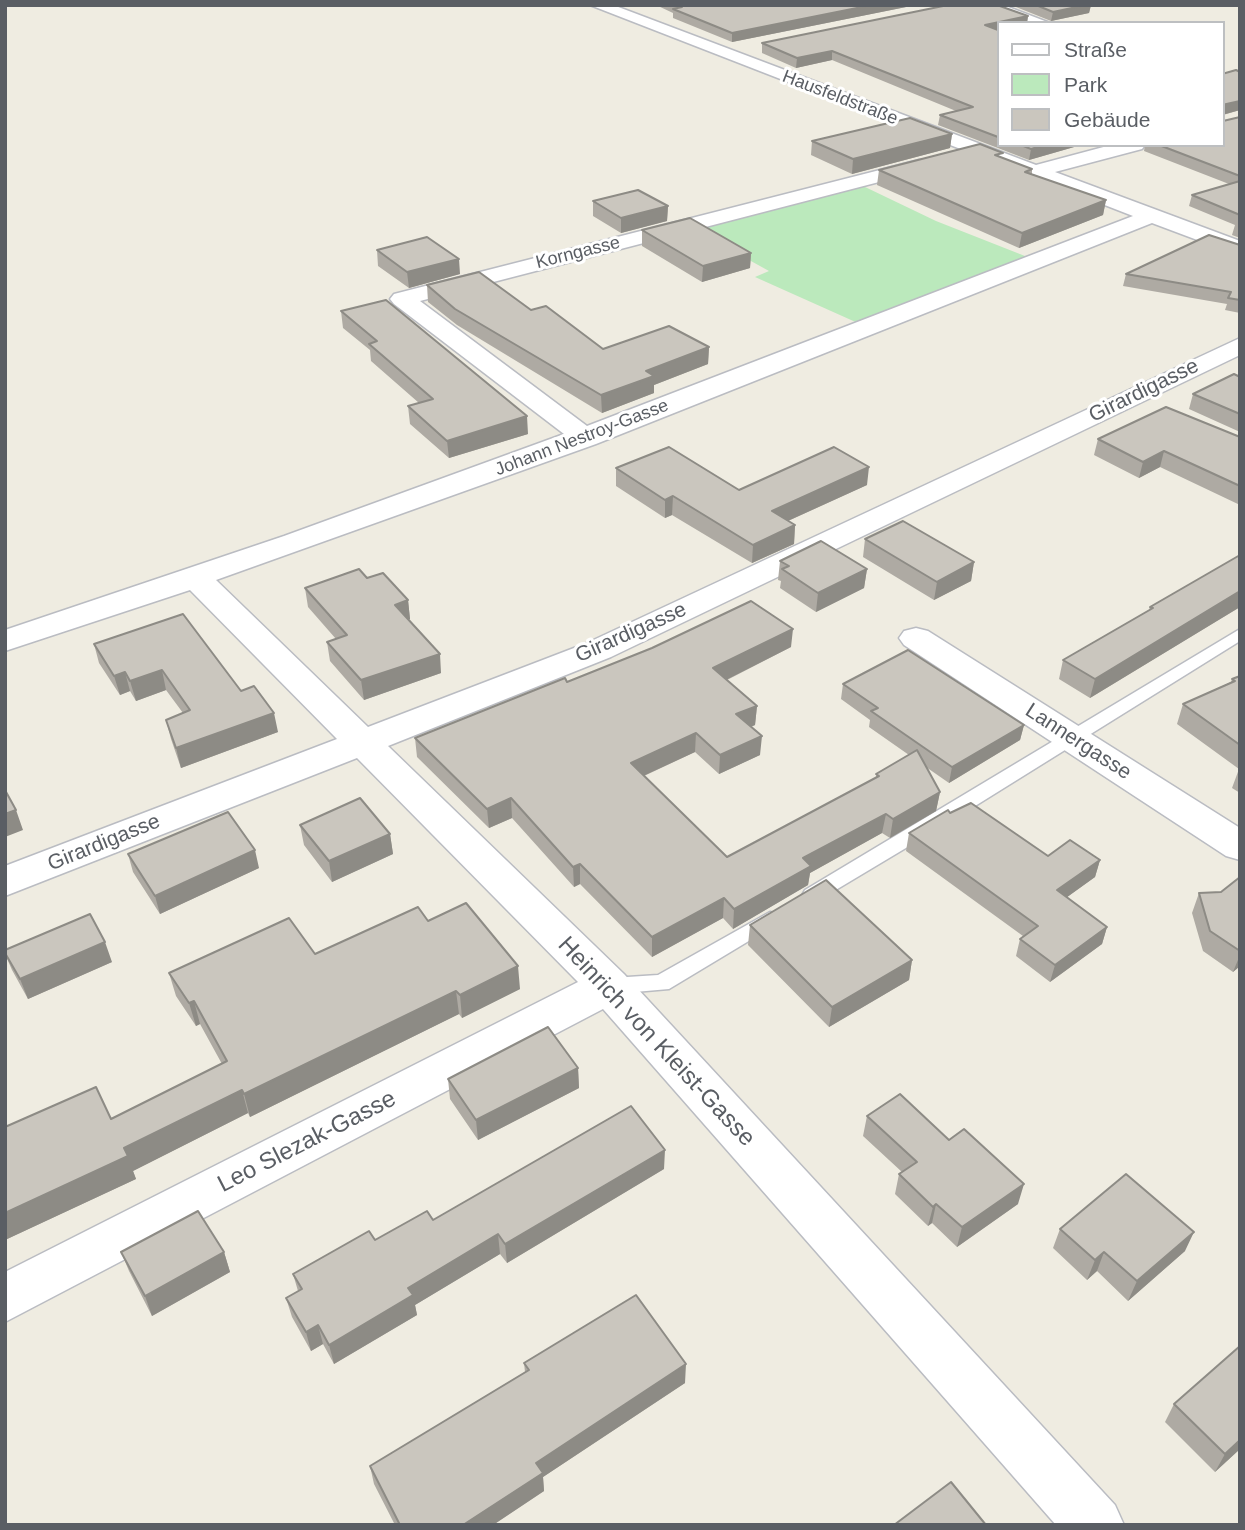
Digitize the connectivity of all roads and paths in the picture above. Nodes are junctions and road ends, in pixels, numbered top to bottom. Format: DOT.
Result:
graph roads {
  1 [pos="598,5"];
  2 [pos="986,5"];
  3 [pos="1036,21"];
  4 [pos="750,47"];
  5 [pos="723,53"];
  6 [pos="1128,147"];
  7 [pos="978,150"];
  8 [pos="1035,172"];
  9 [pos="1151,216"];
  10 [pos="1240,249"];
  11 [pos="1240,345"];
  12 [pos="1132,397"];
  13 [pos="1168,413"];
  14 [pos="586,438"];
  15 [pos="197,579"];
  16 [pos="1240,634"];
  17 [pos="916,638"];
  18 [pos="5,641"];
  19 [pos="1072,738"];
  20 [pos="359,742"];
  21 [pos="1240,846"];
  22 [pos="5,882"];
  23 [pos="609,986"];
  24 [pos="5,1298"];
  25 [pos="1095,1525"];
  1 -- 5 [label="street, Hausfeldstraße"];
  2 -- 3 [label="street"];
  4 -- 5 [label="street"];
  5 -- 7 [label="street, Hausfeldstraße"];
  6 -- 8 [label="street"];
  7 -- 8 [label="street, Hausfeldstraße"];
  7 -- 14 [label="street, Korngasse"];
  8 -- 9 [label="street, Hausfeldstraße"];
  9 -- 10 [label="street, Hausfeldstraße"];
  9 -- 14 [label="street, Johann Nestroy-Gasse"];
  11 -- 12 [label="street, Girardigasse"];
  12 -- 13 [label="street"];
  12 -- 20 [label="street, Girardigasse"];
  14 -- 15 [label="street, Johann Nestroy-Gasse"];
  15 -- 18 [label="street, Johann Nestroy-Gasse"];
  15 -- 20 [label="street, Heinrich von Kleist-Gasse"];
  16 -- 19 [label="lane"];
  17 -- 19 [label="street, Lannergasse"];
  19 -- 21 [label="street, Lannergasse"];
  19 -- 23 [label="lane"];
  20 -- 22 [label="street, Girardigasse"];
  20 -- 23 [label="street, Heinrich von Kleist-Gasse"];
  23 -- 24 [label="street, Leo Slezak-Gasse"];
  23 -- 25 [label="street, Heinrich von Kleist-Gasse"];
}
